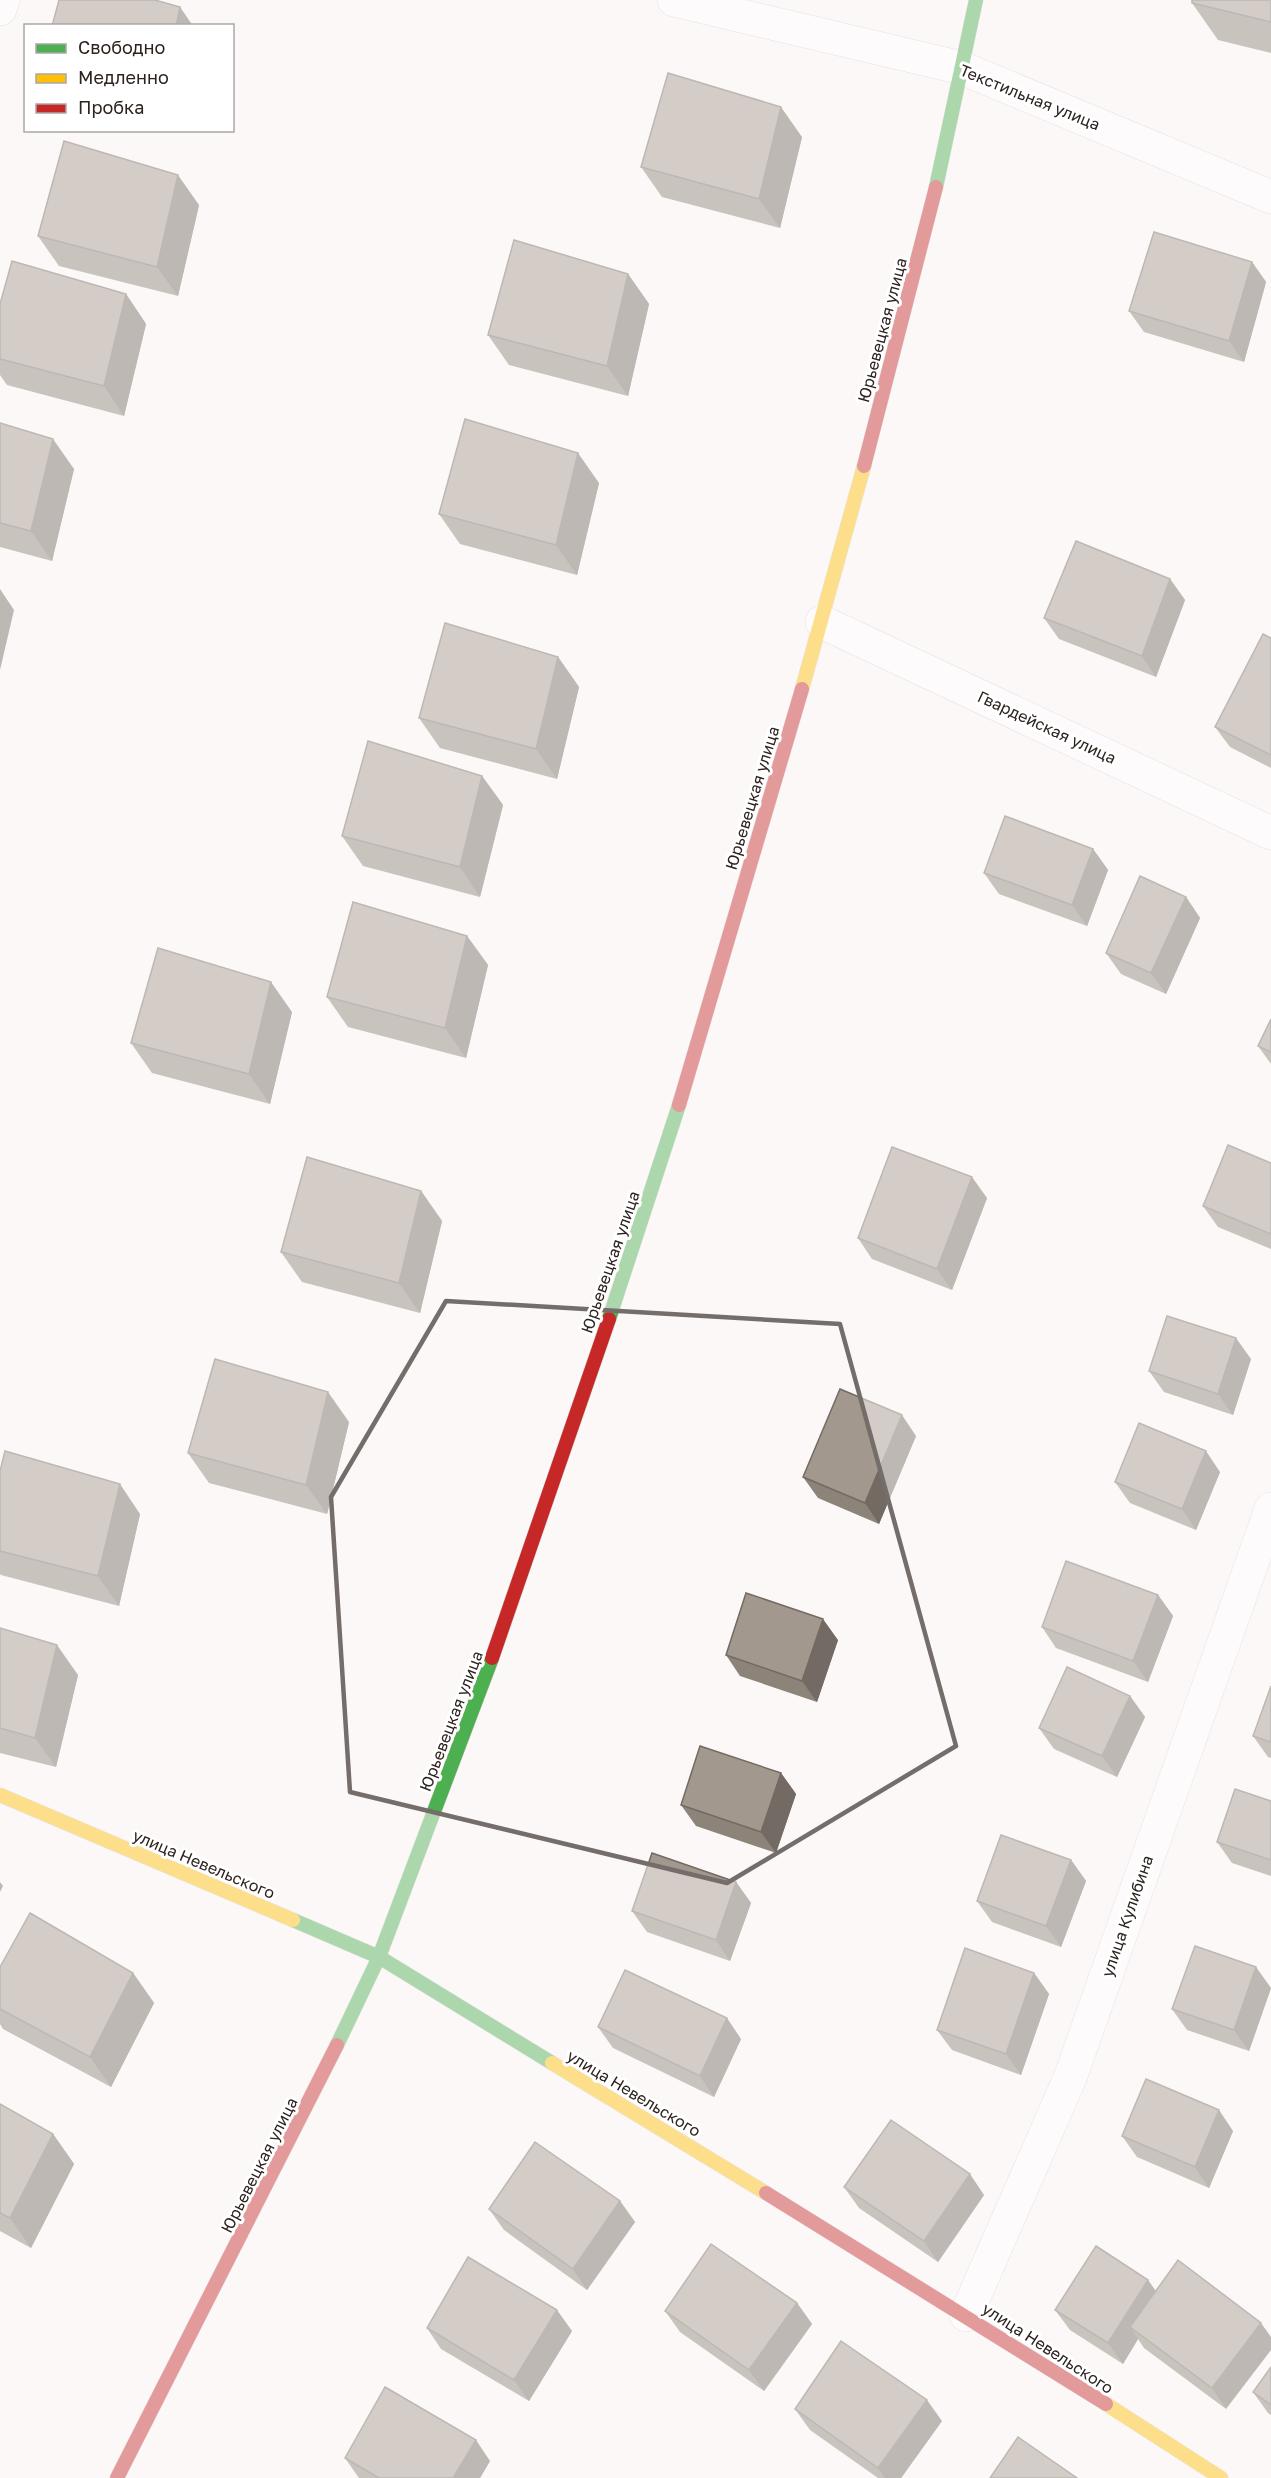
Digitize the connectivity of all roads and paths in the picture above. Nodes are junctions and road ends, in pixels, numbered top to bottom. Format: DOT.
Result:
graph roads {
  1 [pos="3,0"];
  2 [pos="674,0"];
  3 [pos="976,0"];
  4 [pos="0,9"];
  5 [pos="962,68"];
  6 [pos="1271,197"];
  7 [pos="822,622"];
  8 [pos="1271,833"];
  9 [pos="1271,1509"];
  10 [pos="0,1795"];
  11 [pos="380,1957"];
  12 [pos="966,2315"];
  13 [pos="117,2478"];
  14 [pos="1221,2478"];
  1 -- 4 [label="street"];
  2 -- 5 [label="street, Текстильная улица"];
  3 -- 5 [label="main road, Юрьевецкая улица"];
  5 -- 6 [label="street, Текстильная улица"];
  5 -- 7 [label="main road, Юрьевецкая улица"];
  7 -- 8 [label="street, Гвардейская улица"];
  7 -- 11 [label="main road, Юрьевецкая улица"];
  9 -- 12 [label="street, улица Кулибина"];
  10 -- 11 [label="main road, улица Невельского"];
  11 -- 12 [label="main road, улица Невельского"];
  11 -- 13 [label="main road, Юрьевецкая улица"];
  12 -- 14 [label="main road, улица Невельского"];
}
